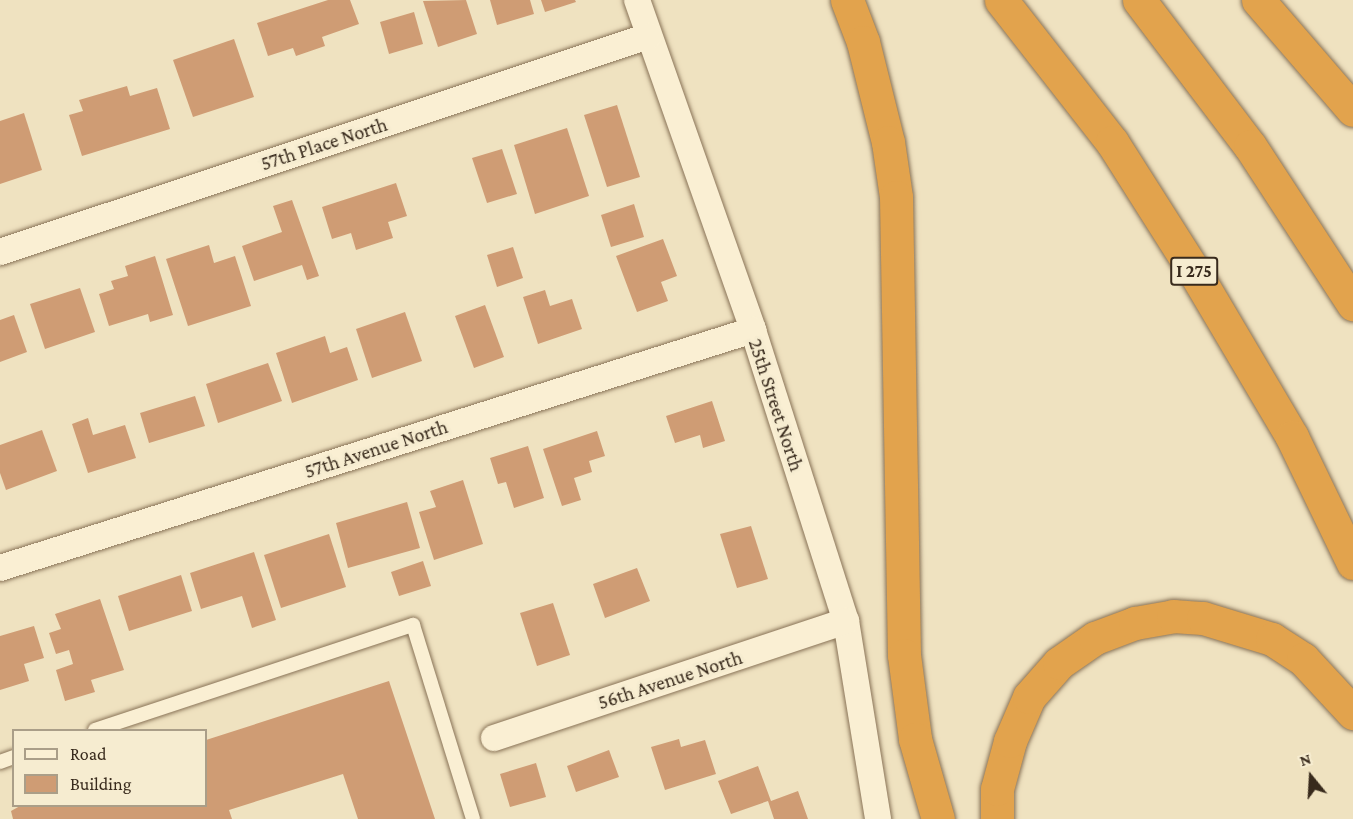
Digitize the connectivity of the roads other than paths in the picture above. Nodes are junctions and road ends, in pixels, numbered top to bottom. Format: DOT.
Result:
graph roads {
  1 [pos="638,0"];
  2 [pos="847,0"];
  3 [pos="1001,0"];
  4 [pos="1139,0"];
  5 [pos="1258,0"];
  6 [pos="649,36"];
  7 [pos="1353,110"];
  8 [pos="0,252"];
  9 [pos="1353,304"];
  10 [pos="753,330"];
  11 [pos="1353,563"];
  12 [pos="0,568"];
  13 [pos="846,621"];
  14 [pos="1353,713"];
  15 [pos="98,729"];
  16 [pos="494,738"];
  17 [pos="473,819"];
  18 [pos="878,819"];
  19 [pos="938,819"];
  20 [pos="998,819"];
  1 -- 6 [label="street, 25th Street North"];
  2 -- 19 [label="highway"];
  3 -- 11 [label="highway, I 275"];
  4 -- 9 [label="highway"];
  5 -- 7 [label="highway"];
  6 -- 8 [label="street, 57th Place North"];
  6 -- 10 [label="street, 25th Street North"];
  10 -- 12 [label="street, 57th Avenue North"];
  10 -- 13 [label="street, 25th Street North"];
  13 -- 16 [label="street, 56th Avenue North"];
  13 -- 18 [label="street, 25th Street North"];
  14 -- 20 [label="highway"];
  15 -- 17 [label="lane"];
}
